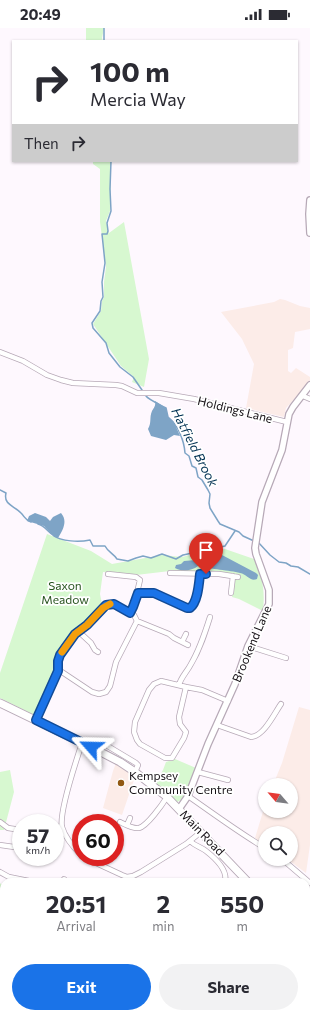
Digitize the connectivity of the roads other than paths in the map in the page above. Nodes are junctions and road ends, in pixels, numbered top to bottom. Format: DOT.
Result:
graph roads {
  1 [pos="310,200"];
  2 [pos="310,233"];
  3 [pos="0,352"];
  4 [pos="310,385"];
  5 [pos="303,396"];
  6 [pos="310,399"];
  7 [pos="287,422"];
  8 [pos="170,573"];
  9 [pos="108,574"];
  10 [pos="200,574"];
  11 [pos="231,592"];
  12 [pos="138,593"];
  13 [pos="130,613"];
  14 [pos="210,617"];
  15 [pos="137,621"];
  16 [pos="78,631"];
  17 [pos="186,634"];
  18 [pos="182,642"];
  19 [pos="188,645"];
  20 [pos="248,646"];
  21 [pos="98,652"];
  22 [pos="286,658"];
  23 [pos="58,671"];
  24 [pos="179,686"];
  25 [pos="186,687"];
  26 [pos="228,701"];
  27 [pos="0,703"];
  28 [pos="281,704"];
  29 [pos="36,720"];
  30 [pos="217,725"];
  31 [pos="82,743"];
  32 [pos="106,745"];
  33 [pos="135,772"];
  34 [pos="198,772"];
  35 [pos="228,780"];
  36 [pos="188,796"];
  37 [pos="167,797"];
  38 [pos="179,809"];
  39 [pos="63,814"];
  40 [pos="130,818"];
  41 [pos="0,822"];
  42 [pos="124,824"];
  43 [pos="127,825"];
  44 [pos="12,829"];
  45 [pos="64,830"];
  46 [pos="201,832"];
  47 [pos="190,841"];
  48 [pos="72,844"];
  49 [pos="258,844"];
  50 [pos="0,845"];
  51 [pos="12,847"];
  52 [pos="103,866"];
  53 [pos="291,866"];
  54 [pos="0,872"];
  55 [pos="14,878"];
  56 [pos="226,878"];
  57 [pos="244,878"];
  58 [pos="305,878"];
  1 -- 2 [label="street"];
  3 -- 7 [label="street, Holdings Lane"];
  4 -- 5 [label="street, Brookend Lane"];
  5 -- 6 [label="street"];
  5 -- 7 [label="street, Brookend Lane"];
  7 -- 20 [label="street, Brookend Lane"];
  8 -- 10 [label="street"];
  9 -- 12 [label="street"];
  10 -- 11 [label="street"];
  10 -- 12 [label="street"];
  12 -- 13 [label="street"];
  13 -- 15 [label="street"];
  13 -- 16 [label="street"];
  14 -- 24 [label="street"];
  15 -- 18 [label="street"];
  15 -- 23 [label="street"];
  16 -- 21 [label="street"];
  16 -- 23 [label="street"];
  17 -- 18 [label="street"];
  18 -- 19 [label="street"];
  20 -- 22 [label="street"];
  20 -- 26 [label="street, Brookend Lane"];
  23 -- 29 [label="street"];
  24 -- 25 [label="street"];
  24 -- 25 [label="street"];
  25 -- 26 [label="street"];
  26 -- 30 [label="street, Brookend Lane"];
  27 -- 29 [label="main road, Main Road"];
  28 -- 30 [label="street"];
  29 -- 31 [label="main road, Main Road"];
  30 -- 34 [label="street, Brookend Lane"];
  31 -- 33 [label="main road, Main Road"];
  31 -- 39 [label="street"];
  32 -- 33 [label="street, Main Road"];
  33 -- 37 [label="main road, Main Road"];
  34 -- 35 [label="street"];
  34 -- 36 [label="street, Brookend Lane"];
  36 -- 38 [label="street, Brookend Lane"];
  36 -- 49 [label="street"];
  37 -- 38 [label="main road, Main Road"];
  37 -- 43 [label="street"];
  38 -- 46 [label="main road, Main Road"];
  40 -- 43 [label="street"];
  41 -- 44 [label="street"];
  42 -- 43 [label="street"];
  45 -- 48 [label="street"];
  46 -- 47 [label="street"];
  46 -- 57 [label="main road, Main Road"];
  47 -- 52 [label="street"];
  47 -- 56 [label="street"];
  50 -- 51 [label="street"];
  53 -- 58 [label="street"];
  54 -- 55 [label="street"];
}
